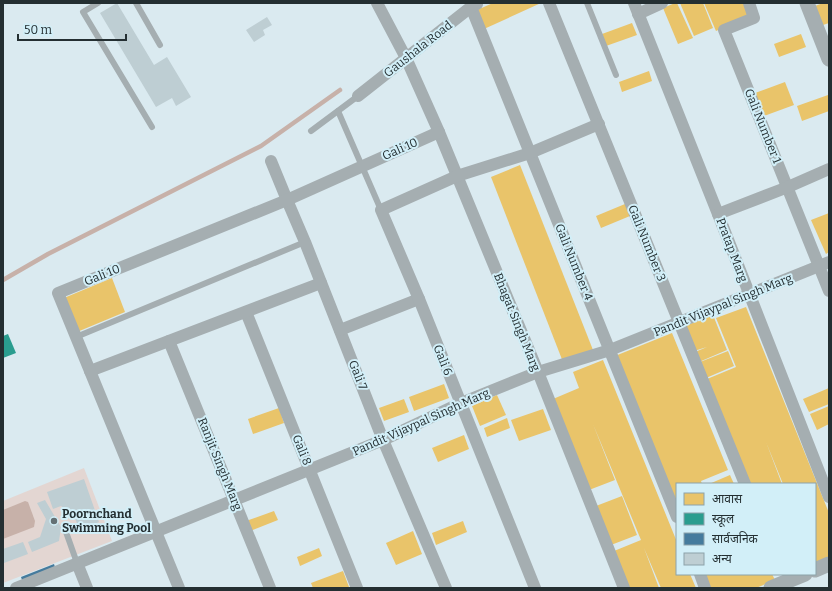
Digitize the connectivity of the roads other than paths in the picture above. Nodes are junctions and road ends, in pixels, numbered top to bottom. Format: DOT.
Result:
graph roads {
  1 [pos="98,3"];
  2 [pos="136,3"];
  3 [pos="377,3"];
  4 [pos="549,3"];
  5 [pos="587,3"];
  6 [pos="662,3"];
  7 [pos="749,3"];
  8 [pos="807,3"];
  9 [pos="475,5"];
  10 [pos="636,8"];
  11 [pos="160,45"];
  12 [pos="406,58"];
  13 [pos="829,59"];
  14 [pos="616,75"];
  15 [pos="358,96"];
  16 [pos="338,111"];
  17 [pos="599,124"];
  18 [pos="152,127"];
  19 [pos="311,131"];
  20 [pos="438,132"];
  21 [pos="530,153"];
  22 [pos="271,162"];
  23 [pos="362,166"];
  24 [pos="829,169"];
  25 [pos="457,176"];
  26 [pos="788,187"];
  27 [pos="286,200"];
  28 [pos="382,210"];
  29 [pos="718,214"];
  30 [pos="305,242"];
  31 [pos="824,264"];
  32 [pos="322,283"];
  33 [pos="829,291"];
  34 [pos="750,294"];
  35 [pos="419,299"];
  36 [pos="246,312"];
  37 [pos="680,322"];
  38 [pos="340,330"];
  39 [pos="76,337"];
  40 [pos="170,341"];
  41 [pos="610,350"];
  42 [pos="90,371"];
  43 [pos="538,372"];
  44 [pos="461,403"];
  45 [pos="384,440"];
  46 [pos="310,469"];
  47 [pos="745,483"];
  48 [pos="829,497"];
  49 [pos="235,499"];
  50 [pos="676,515"];
  51 [pos="156,531"];
  52 [pos="66,532"];
  53 [pos="77,563"];
  54 [pos="829,564"];
  55 [pos="816,570"];
  56 [pos="700,575"];
  57 [pos="802,575"];
  58 [pos="784,581"];
  59 [pos="16,588"];
  60 [pos="87,588"];
  61 [pos="179,588"];
  62 [pos="270,588"];
  63 [pos="357,588"];
  64 [pos="446,588"];
  65 [pos="535,588"];
  66 [pos="624,588"];
  67 [pos="705,588"];
  68 [pos="771,588"];
  1 -- 18 [label="lane"];
  2 -- 11 [label="lane"];
  3 -- 12 [label="street, Bhagat Singh Marg"];
  4 -- 17 [label="street, Gali Number 3"];
  5 -- 14 [label="lane"];
  6 -- 10 [label="street"];
  7 -- 26 [label="street, Gali Number 1"];
  8 -- 13 [label="street"];
  9 -- 12 [label="street, Gaushala Road"];
  9 -- 21 [label="street, Gali Number 4"];
  10 -- 29 [label="street, Pratap Marg"];
  12 -- 15 [label="street, Gaushala Road"];
  12 -- 20 [label="street, Bhagat Singh Marg"];
  15 -- 16 [label="lane"];
  16 -- 19 [label="lane"];
  16 -- 23 [label="lane"];
  17 -- 21 [label="street"];
  17 -- 37 [label="street, Gali Number 3"];
  20 -- 23 [label="street, Gali 10"];
  20 -- 25 [label="street, Bhagat Singh Marg"];
  21 -- 25 [label="street"];
  21 -- 41 [label="street, Gali Number 4"];
  22 -- 27 [label="street, Gali 7"];
  23 -- 27 [label="street, Gali 10"];
  23 -- 28 [label="lane"];
  24 -- 26 [label="street"];
  25 -- 28 [label="street"];
  25 -- 43 [label="street, Bhagat Singh Marg"];
  26 -- 29 [label="street"];
  26 -- 31 [label="street, Gali Number 1"];
  27 -- 30 [label="street, Gali 7"];
  27 -- 39 [label="street, Gali 10"];
  28 -- 35 [label="street, Gali 6"];
  29 -- 34 [label="street, Pratap Marg"];
  30 -- 32 [label="street, Gali 7"];
  30 -- 39 [label="lane"];
  31 -- 33 [label="street, Gali Number 1"];
  31 -- 34 [label="street, Pandit Vijaypal Singh Marg"];
  32 -- 36 [label="street"];
  32 -- 38 [label="street, Gali 7"];
  34 -- 37 [label="street, Pandit Vijaypal Singh Marg"];
  34 -- 48 [label="street, Pratap Marg"];
  35 -- 38 [label="street"];
  35 -- 44 [label="street, Gali 6"];
  36 -- 40 [label="street"];
  36 -- 46 [label="street, Gali 8"];
  37 -- 41 [label="street, Pandit Vijaypal Singh Marg"];
  37 -- 47 [label="street, Gali Number 3"];
  38 -- 45 [label="street, Gali 7"];
  39 -- 42 [label="street, Gali 10"];
  40 -- 42 [label="street"];
  40 -- 49 [label="street, Ranjit Singh Marg"];
  41 -- 43 [label="street, Pandit Vijaypal Singh Marg"];
  41 -- 50 [label="street, Gali Number 4"];
  42 -- 51 [label="street, Gali 10"];
  43 -- 44 [label="street, Pandit Vijaypal Singh Marg"];
  43 -- 66 [label="street, Bhagat Singh Marg"];
  44 -- 45 [label="street, Pandit Vijaypal Singh Marg"];
  44 -- 65 [label="street, Gali 6"];
  45 -- 46 [label="street, Pandit Vijaypal Singh Marg"];
  45 -- 64 [label="street, Gali 7"];
  46 -- 49 [label="street, Pandit Vijaypal Singh Marg"];
  46 -- 63 [label="street, Gali 8"];
  49 -- 51 [label="street, Pandit Vijaypal Singh Marg"];
  49 -- 62 [label="street, Ranjit Singh Marg"];
  51 -- 53 [label="street, Pandit Vijaypal Singh Marg"];
  51 -- 61 [label="street, Gali 10"];
  52 -- 53 [label="lane"];
  53 -- 59 [label="street, Pandit Vijaypal Singh Marg"];
  53 -- 60 [label="street"];
  54 -- 55 [label="street"];
  56 -- 67 [label="street"];
  57 -- 58 [label="street"];
  58 -- 68 [label="street"];
}
